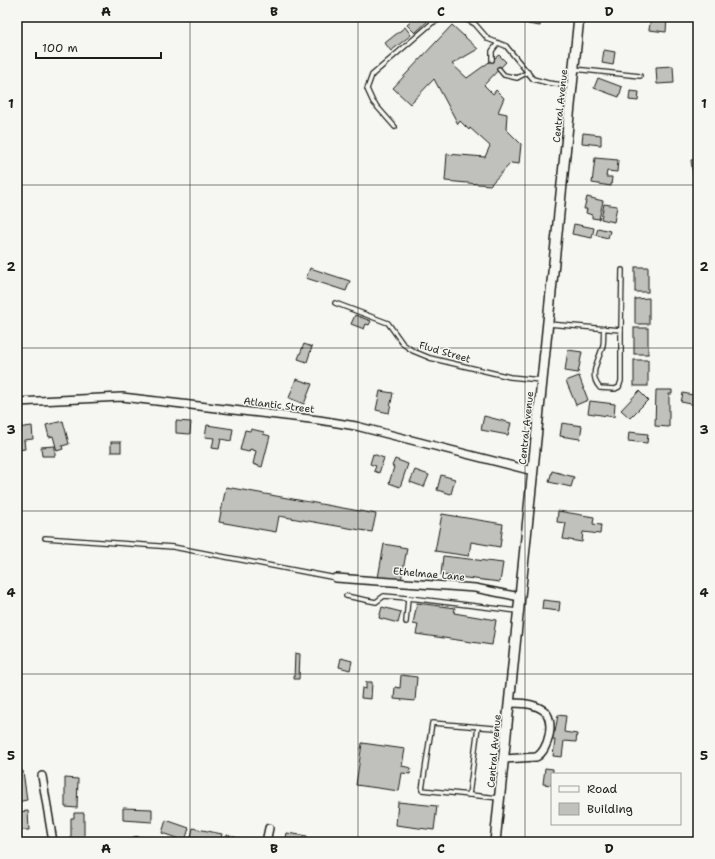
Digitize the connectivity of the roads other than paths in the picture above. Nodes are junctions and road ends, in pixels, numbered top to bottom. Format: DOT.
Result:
graph roads {
  1 [pos="444,17"];
  2 [pos="462,17"];
  3 [pos="579,17"];
  4 [pos="498,43"];
  5 [pos="492,60"];
  6 [pos="499,69"];
  7 [pos="574,69"];
  8 [pos="528,72"];
  9 [pos="640,76"];
  10 [pos="572,86"];
  11 [pos="395,127"];
  12 [pos="622,270"];
  13 [pos="335,303"];
  14 [pos="547,324"];
  15 [pos="604,328"];
  16 [pos="621,330"];
  17 [pos="542,380"];
  18 [pos="17,402"];
  19 [pos="533,471"];
  20 [pos="45,538"];
  21 [pos="336,578"];
  22 [pos="346,596"];
  23 [pos="520,597"];
  24 [pos="408,598"];
  25 [pos="518,612"];
  26 [pos="406,622"];
  27 [pos="509,703"];
  28 [pos="478,727"];
  29 [pos="506,729"];
  30 [pos="504,759"];
  31 [pos="42,776"];
  32 [pos="469,795"];
  33 [pos="500,798"];
  34 [pos="269,828"];
  35 [pos="136,841"];
  36 [pos="53,842"];
  37 [pos="145,842"];
  38 [pos="266,842"];
  39 [pos="495,842"];
  1 -- 11 [label="lane"];
  2 -- 4 [label="lane"];
  3 -- 7 [label="street, Central Avenue"];
  4 -- 5 [label="lane"];
  4 -- 8 [label="lane"];
  6 -- 8 [label="lane"];
  7 -- 9 [label="lane"];
  7 -- 10 [label="street, Central Avenue"];
  8 -- 10 [label="lane"];
  10 -- 14 [label="street, Central Avenue"];
  12 -- 16 [label="lane"];
  13 -- 17 [label="lane, Flud Street"];
  14 -- 15 [label="lane"];
  14 -- 17 [label="street, Central Avenue"];
  15 -- 16 [label="lane"];
  15 -- 16 [label="lane"];
  17 -- 19 [label="street, Central Avenue"];
  18 -- 19 [label="street, Atlantic Street"];
  19 -- 23 [label="street, Central Avenue"];
  20 -- 21 [label="lane"];
  21 -- 23 [label="street, Ethelmae Lane"];
  22 -- 24 [label="lane"];
  23 -- 25 [label="street, Central Avenue"];
  24 -- 25 [label="lane"];
  24 -- 26 [label="lane"];
  25 -- 27 [label="street, Central Avenue"];
  27 -- 29 [label="street, Central Avenue"];
  27 -- 30 [label="street"];
  28 -- 29 [label="lane"];
  28 -- 32 [label="lane"];
  28 -- 32 [label="lane"];
  29 -- 30 [label="street, Central Avenue"];
  30 -- 33 [label="street, Central Avenue"];
  31 -- 36 [label="street"];
  32 -- 33 [label="lane"];
  33 -- 39 [label="street, Central Avenue"];
  34 -- 38 [label="street"];
  35 -- 37 [label="street"];
}
